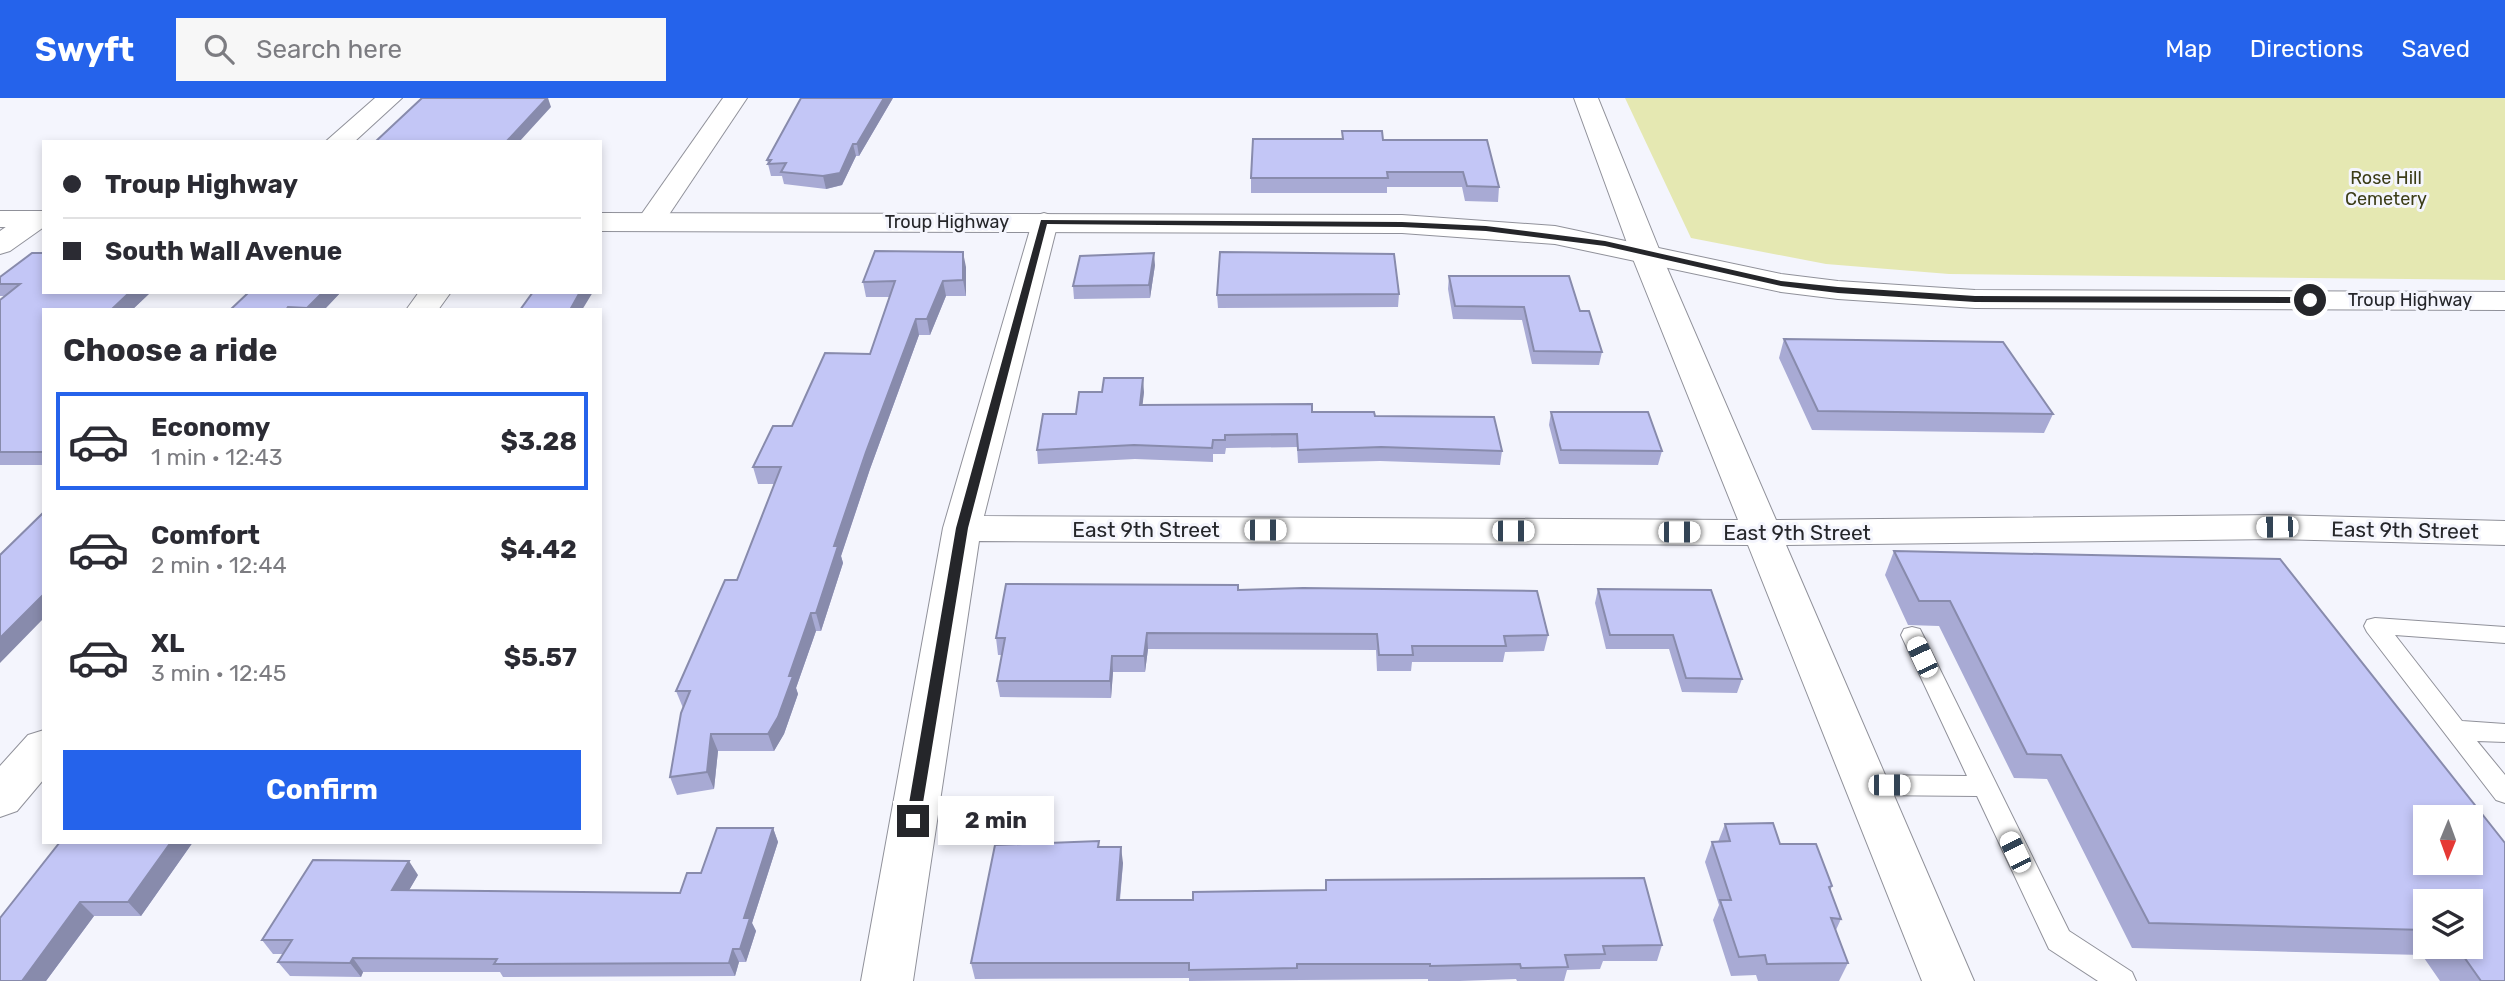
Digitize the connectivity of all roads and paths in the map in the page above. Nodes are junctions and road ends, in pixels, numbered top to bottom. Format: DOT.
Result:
graph roads {
  1 [pos="390,98"];
  2 [pos="735,98"];
  3 [pos="1586,98"];
  4 [pos="340,140"];
  5 [pos="0,219"];
  6 [pos="40,219"];
  7 [pos="602,222"];
  8 [pos="650,222"];
  9 [pos="1044,222"];
  10 [pos="0,246"];
  11 [pos="1646,254"];
  12 [pos="434,294"];
  13 [pos="2505,300"];
  14 [pos="423,308"];
  15 [pos="962,528"];
  16 [pos="1761,533"];
  17 [pos="2505,533"];
  18 [pos="1912,635"];
  19 [pos="2505,635"];
  20 [pos="2455,730"];
  21 [pos="2505,733"];
  22 [pos="42,749"];
  23 [pos="1866,785"];
  24 [pos="1983,786"];
  25 [pos="2505,793"];
  26 [pos="0,798"];
  27 [pos="887,981"];
  28 [pos="1948,981"];
  29 [pos="2122,981"];
  1 -- 4 [label="street"];
  2 -- 8 [label="street"];
  3 -- 11 [label="street"];
  5 -- 6 [label="street"];
  6 -- 10 [label="street"];
  7 -- 8 [label="street, Troup Highway"];
  8 -- 9 [label="street, Troup Highway"];
  9 -- 11 [label="street, Troup Highway"];
  9 -- 15 [label="street"];
  11 -- 13 [label="street, Troup Highway"];
  11 -- 16 [label="street"];
  12 -- 14 [label="street"];
  15 -- 16 [label="street, East 9th Street"];
  15 -- 27 [label="street"];
  16 -- 17 [label="street, East 9th Street"];
  16 -- 23 [label="street"];
  18 -- 24 [label="lane"];
  19 -- 20 [label="lane"];
  20 -- 21 [label="lane"];
  20 -- 25 [label="lane"];
  22 -- 26 [label="street"];
  23 -- 24 [label="lane"];
  23 -- 28 [label="street"];
  24 -- 29 [label="lane"];
}
